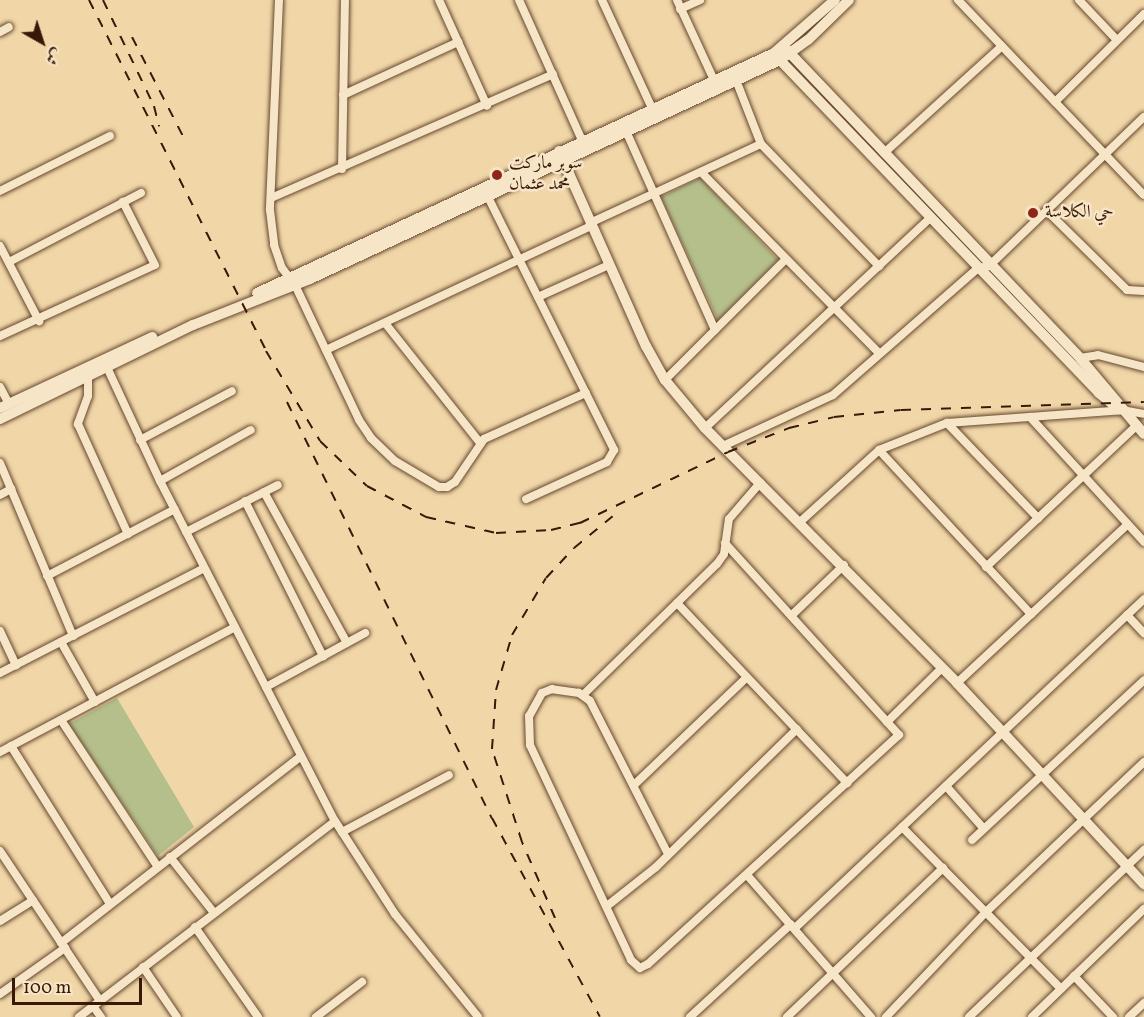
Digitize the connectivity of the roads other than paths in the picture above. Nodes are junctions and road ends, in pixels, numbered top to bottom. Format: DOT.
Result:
graph roads {
  1 [pos="279,0"];
  2 [pos="345,0"];
  3 [pos="439,0"];
  4 [pos="519,0"];
  5 [pos="602,0"];
  6 [pos="700,0"];
  7 [pos="835,0"];
  8 [pos="849,0"];
  9 [pos="958,0"];
  10 [pos="1079,0"];
  11 [pos="678,4"];
  12 [pos="1144,14"];
  13 [pos="9,27"];
  14 [pos="0,32"];
  15 [pos="1117,40"];
  16 [pos="458,42"];
  17 [pos="1002,46"];
  18 [pos="782,53"];
  19 [pos="553,74"];
  20 [pos="714,80"];
  21 [pos="736,80"];
  22 [pos="343,95"];
  23 [pos="1055,102"];
  24 [pos="487,105"];
  25 [pos="652,108"];
  26 [pos="1144,117"];
  27 [pos="626,131"];
  28 [pos="110,136"];
  29 [pos="761,144"];
  30 [pos="584,145"];
  31 [pos="884,153"];
  32 [pos="1105,154"];
  33 [pos="561,155"];
  34 [pos="342,169"];
  35 [pos="701,172"];
  36 [pos="0,191"];
  37 [pos="141,193"];
  38 [pos="653,194"];
  39 [pos="487,195"];
  40 [pos="1144,195"];
  41 [pos="271,198"];
  42 [pos="123,202"];
  43 [pos="1047,211"];
  44 [pos="930,218"];
  45 [pos="591,224"];
  46 [pos="0,246"];
  47 [pos="520,260"];
  48 [pos="785,260"];
  49 [pos="9,262"];
  50 [pos="609,265"];
  51 [pos="879,266"];
  52 [pos="984,267"];
  53 [pos="292,282"];
  54 [pos="1144,291"];
  55 [pos="538,297"];
  56 [pos="833,309"];
  57 [pos="39,321"];
  58 [pos="385,323"];
  59 [pos="715,330"];
  60 [pos="0,336"];
  61 [pos="326,350"];
  62 [pos="879,353"];
  63 [pos="1080,358"];
  64 [pos="105,364"];
  65 [pos="1144,367"];
  66 [pos="88,379"];
  67 [pos="665,380"];
  68 [pos="0,387"];
  69 [pos="232,392"];
  70 [pos="586,393"];
  71 [pos="5,406"];
  72 [pos="1122,410"];
  73 [pos="1144,414"];
  74 [pos="1030,417"];
  75 [pos="0,419"];
  76 [pos="947,423"];
  77 [pos="1136,426"];
  78 [pos="705,428"];
  79 [pos="251,430"];
  80 [pos="1144,434"];
  81 [pos="140,440"];
  82 [pos="480,443"];
  83 [pos="723,446"];
  84 [pos="879,450"];
  85 [pos="0,463"];
  86 [pos="1084,475"];
  87 [pos="160,481"];
  88 [pos="760,483"];
  89 [pos="278,485"];
  90 [pos="11,489"];
  91 [pos="264,492"];
  92 [pos="0,495"];
  93 [pos="526,499"];
  94 [pos="245,501"];
  95 [pos="175,509"];
  96 [pos="1038,518"];
  97 [pos="800,522"];
  98 [pos="1128,524"];
  99 [pos="186,532"];
  100 [pos="128,534"];
  101 [pos="1144,542"];
  102 [pos="725,543"];
  103 [pos="844,565"];
  104 [pos="986,567"];
  105 [pos="204,568"];
  106 [pos="47,576"];
  107 [pos="1144,599"];
  108 [pos="677,603"];
  109 [pos="1031,614"];
  110 [pos="792,615"];
  111 [pos="1127,615"];
  112 [pos="235,627"];
  113 [pos="0,631"];
  114 [pos="365,633"];
  115 [pos="1144,633"];
  116 [pos="73,636"];
  117 [pos="61,642"];
  118 [pos="347,643"];
  119 [pos="323,656"];
  120 [pos="16,665"];
  121 [pos="942,668"];
  122 [pos="0,673"];
  123 [pos="745,679"];
  124 [pos="1144,680"];
  125 [pos="957,683"];
  126 [pos="266,687"];
  127 [pos="583,695"];
  128 [pos="94,702"];
  129 [pos="61,720"];
  130 [pos="887,722"];
  131 [pos="797,729"];
  132 [pos="1002,731"];
  133 [pos="11,746"];
  134 [pos="0,752"];
  135 [pos="301,756"];
  136 [pos="1142,767"];
  137 [pos="449,775"];
  138 [pos="1043,775"];
  139 [pos="847,783"];
  140 [pos="634,785"];
  141 [pos="946,786"];
  142 [pos="1083,818"];
  143 [pos="335,821"];
  144 [pos="902,827"];
  145 [pos="984,829"];
  146 [pos="342,832"];
  147 [pos="972,840"];
  148 [pos="0,850"];
  149 [pos="1144,850"];
  150 [pos="669,854"];
  151 [pos="170,858"];
  152 [pos="1127,865"];
  153 [pos="158,867"];
  154 [pos="942,868"];
  155 [pos="747,875"];
  156 [pos="1144,884"];
  157 [pos="33,900"];
  158 [pos="110,904"];
  159 [pos="607,906"];
  160 [pos="1144,909"];
  161 [pos="986,912"];
  162 [pos="214,913"];
  163 [pos="0,921"];
  164 [pos="793,926"];
  165 [pos="195,927"];
  166 [pos="63,945"];
  167 [pos="1029,956"];
  168 [pos="143,967"];
  169 [pos="834,973"];
  170 [pos="1074,976"];
  171 [pos="362,982"];
  172 [pos="1061,989"];
  173 [pos="0,994"];
  174 [pos="1144,1003"];
  175 [pos="96,1004"];
  176 [pos="79,1017"];
  177 [pos="100,1017"];
  178 [pos="177,1017"];
  179 [pos="258,1017"];
  180 [pos="316,1017"];
  181 [pos="478,1017"];
  182 [pos="690,1017"];
  183 [pos="787,1017"];
  184 [pos="872,1017"];
  185 [pos="886,1017"];
  186 [pos="969,1017"];
  187 [pos="1032,1017"];
  188 [pos="1113,1017"];
  189 [pos="1129,1017"];
  1 -- 41 [label="street"];
  2 -- 22 [label="street"];
  3 -- 16 [label="street"];
  4 -- 19 [label="street"];
  5 -- 25 [label="street"];
  6 -- 11 [label="street"];
  7 -- 18 [label="street"];
  8 -- 18 [label="street"];
  9 -- 17 [label="street"];
  10 -- 15 [label="street"];
  11 -- 20 [label="street"];
  12 -- 15 [label="street"];
  13 -- 14 [label="street"];
  15 -- 23 [label="street"];
  16 -- 22 [label="street"];
  16 -- 24 [label="street"];
  17 -- 23 [label="street"];
  17 -- 31 [label="street"];
  18 -- 20 [label="street"];
  18 -- 21 [label="street"];
  18 -- 31 [label="street"];
  18 -- 44 [label="street"];
  19 -- 24 [label="street"];
  19 -- 30 [label="street"];
  20 -- 25 [label="street"];
  21 -- 27 [label="street"];
  21 -- 29 [label="street"];
  22 -- 34 [label="street"];
  23 -- 32 [label="street"];
  24 -- 34 [label="street"];
  25 -- 30 [label="street"];
  26 -- 32 [label="street"];
  27 -- 30 [label="street"];
  27 -- 38 [label="street"];
  28 -- 36 [label="street"];
  29 -- 35 [label="street"];
  29 -- 51 [label="street"];
  30 -- 33 [label="street"];
  31 -- 52 [label="street"];
  32 -- 40 [label="street"];
  32 -- 43 [label="street"];
  33 -- 39 [label="street"];
  33 -- 45 [label="street"];
  33 -- 53 [label="street"];
  34 -- 41 [label="street"];
  35 -- 38 [label="street"];
  35 -- 48 [label="street"];
  37 -- 42 [label="street"];
  38 -- 45 [label="street"];
  38 -- 59 [label="street"];
  39 -- 47 [label="street"];
  39 -- 53 [label="street"];
  41 -- 53 [label="street"];
  42 -- 49 [label="street"];
  42 -- 57 [label="street"];
  43 -- 52 [label="street"];
  43 -- 54 [label="street"];
  44 -- 51 [label="street"];
  44 -- 52 [label="street"];
  45 -- 47 [label="street"];
  45 -- 50 [label="street"];
  46 -- 49 [label="street"];
  47 -- 55 [label="street"];
  47 -- 58 [label="street"];
  48 -- 56 [label="street"];
  48 -- 59 [label="street"];
  49 -- 57 [label="street"];
  50 -- 55 [label="street"];
  50 -- 67 [label="street"];
  51 -- 56 [label="street"];
  52 -- 62 [label="street"];
  52 -- 63 [label="street"];
  52 -- 72 [label="street"];
  53 -- 61 [label="street"];
  53 -- 64 [label="street"];
  55 -- 70 [label="street"];
  56 -- 62 [label="street"];
  56 -- 78 [label="street"];
  57 -- 60 [label="street"];
  58 -- 61 [label="street"];
  58 -- 82 [label="street"];
  59 -- 67 [label="street"];
  61 -- 82 [label="street"];
  62 -- 83 [label="street"];
  63 -- 65 [label="street"];
  63 -- 72 [label="street"];
  64 -- 66 [label="street"];
  64 -- 71 [label="street"];
  64 -- 81 [label="street"];
  66 -- 75 [label="street"];
  66 -- 100 [label="street"];
  67 -- 78 [label="street"];
  68 -- 71 [label="street"];
  69 -- 81 [label="street"];
  70 -- 82 [label="street"];
  70 -- 93 [label="street"];
  72 -- 73 [label="street"];
  72 -- 74 [label="street"];
  72 -- 77 [label="street"];
  74 -- 76 [label="street"];
  74 -- 86 [label="street"];
  76 -- 84 [label="street"];
  76 -- 96 [label="street"];
  77 -- 80 [label="street"];
  77 -- 86 [label="street"];
  78 -- 83 [label="street"];
  79 -- 87 [label="street"];
  81 -- 87 [label="street"];
  83 -- 88 [label="street"];
  84 -- 97 [label="street"];
  84 -- 104 [label="street"];
  85 -- 90 [label="street"];
  86 -- 96 [label="street"];
  86 -- 98 [label="street"];
  87 -- 95 [label="street"];
  88 -- 97 [label="street"];
  88 -- 102 [label="street"];
  89 -- 91 [label="street"];
  90 -- 92 [label="street"];
  90 -- 106 [label="street"];
  91 -- 94 [label="street"];
  91 -- 118 [label="street"];
  94 -- 99 [label="street"];
  94 -- 119 [label="street"];
  95 -- 99 [label="street"];
  95 -- 100 [label="street"];
  96 -- 104 [label="street"];
  97 -- 103 [label="street"];
  98 -- 101 [label="street"];
  98 -- 109 [label="street"];
  99 -- 105 [label="street"];
  100 -- 106 [label="street"];
  102 -- 108 [label="street"];
  102 -- 110 [label="street"];
  103 -- 110 [label="street"];
  103 -- 121 [label="street"];
  104 -- 109 [label="street"];
  105 -- 112 [label="street"];
  105 -- 116 [label="street"];
  106 -- 116 [label="street"];
  107 -- 111 [label="street"];
  108 -- 123 [label="street"];
  108 -- 127 [label="street"];
  109 -- 125 [label="street"];
  110 -- 130 [label="street"];
  111 -- 115 [label="street"];
  111 -- 132 [label="street"];
  112 -- 126 [label="street"];
  112 -- 128 [label="street"];
  113 -- 120 [label="street"];
  114 -- 118 [label="street"];
  116 -- 117 [label="street"];
  117 -- 120 [label="street"];
  117 -- 128 [label="street"];
  118 -- 119 [label="street"];
  119 -- 126 [label="street"];
  120 -- 122 [label="street"];
  121 -- 125 [label="street"];
  121 -- 130 [label="street"];
  123 -- 131 [label="street"];
  123 -- 140 [label="street"];
  124 -- 138 [label="street"];
  125 -- 132 [label="street"];
  126 -- 135 [label="street"];
  127 -- 140 [label="street"];
  127 -- 159 [label="street"];
  128 -- 129 [label="street"];
  129 -- 133 [label="street"];
  129 -- 153 [label="street"];
  130 -- 139 [label="street"];
  131 -- 139 [label="street"];
  131 -- 150 [label="street"];
  132 -- 138 [label="street"];
  132 -- 141 [label="street"];
  133 -- 134 [label="street"];
  133 -- 158 [label="street"];
  135 -- 143 [label="street"];
  135 -- 151 [label="street"];
  136 -- 142 [label="street"];
  137 -- 146 [label="street"];
  138 -- 142 [label="street"];
  138 -- 145 [label="street"];
  139 -- 155 [label="street"];
  140 -- 150 [label="street"];
  141 -- 144 [label="street"];
  141 -- 145 [label="street"];
  142 -- 152 [label="street"];
  142 -- 161 [label="street"];
  143 -- 146 [label="street"];
  143 -- 162 [label="street"];
  144 -- 154 [label="street"];
  144 -- 164 [label="street"];
  145 -- 147 [label="street"];
  146 -- 181 [label="street"];
  148 -- 157 [label="street"];
  149 -- 152 [label="street"];
  150 -- 159 [label="street"];
  151 -- 153 [label="street"];
  151 -- 162 [label="street"];
  152 -- 156 [label="street"];
  152 -- 167 [label="street"];
  153 -- 158 [label="street"];
  154 -- 161 [label="street"];
  154 -- 169 [label="street"];
  155 -- 159 [label="street"];
  155 -- 164 [label="street"];
  157 -- 163 [label="street"];
  157 -- 166 [label="street"];
  158 -- 166 [label="street"];
  160 -- 170 [label="street"];
  161 -- 167 [label="street"];
  161 -- 185 [label="street"];
  162 -- 165 [label="street"];
  164 -- 169 [label="street"];
  164 -- 182 [label="street"];
  165 -- 168 [label="street"];
  165 -- 179 [label="street"];
  166 -- 173 [label="street"];
  166 -- 175 [label="street"];
  167 -- 172 [label="street"];
  167 -- 186 [label="street"];
  168 -- 175 [label="street"];
  168 -- 178 [label="street"];
  169 -- 183 [label="street"];
  169 -- 184 [label="street"];
  170 -- 172 [label="street"];
  170 -- 188 [label="street"];
  171 -- 180 [label="street"];
  172 -- 187 [label="street"];
  174 -- 189 [label="street"];
  175 -- 176 [label="street"];
  175 -- 177 [label="street"];
}
